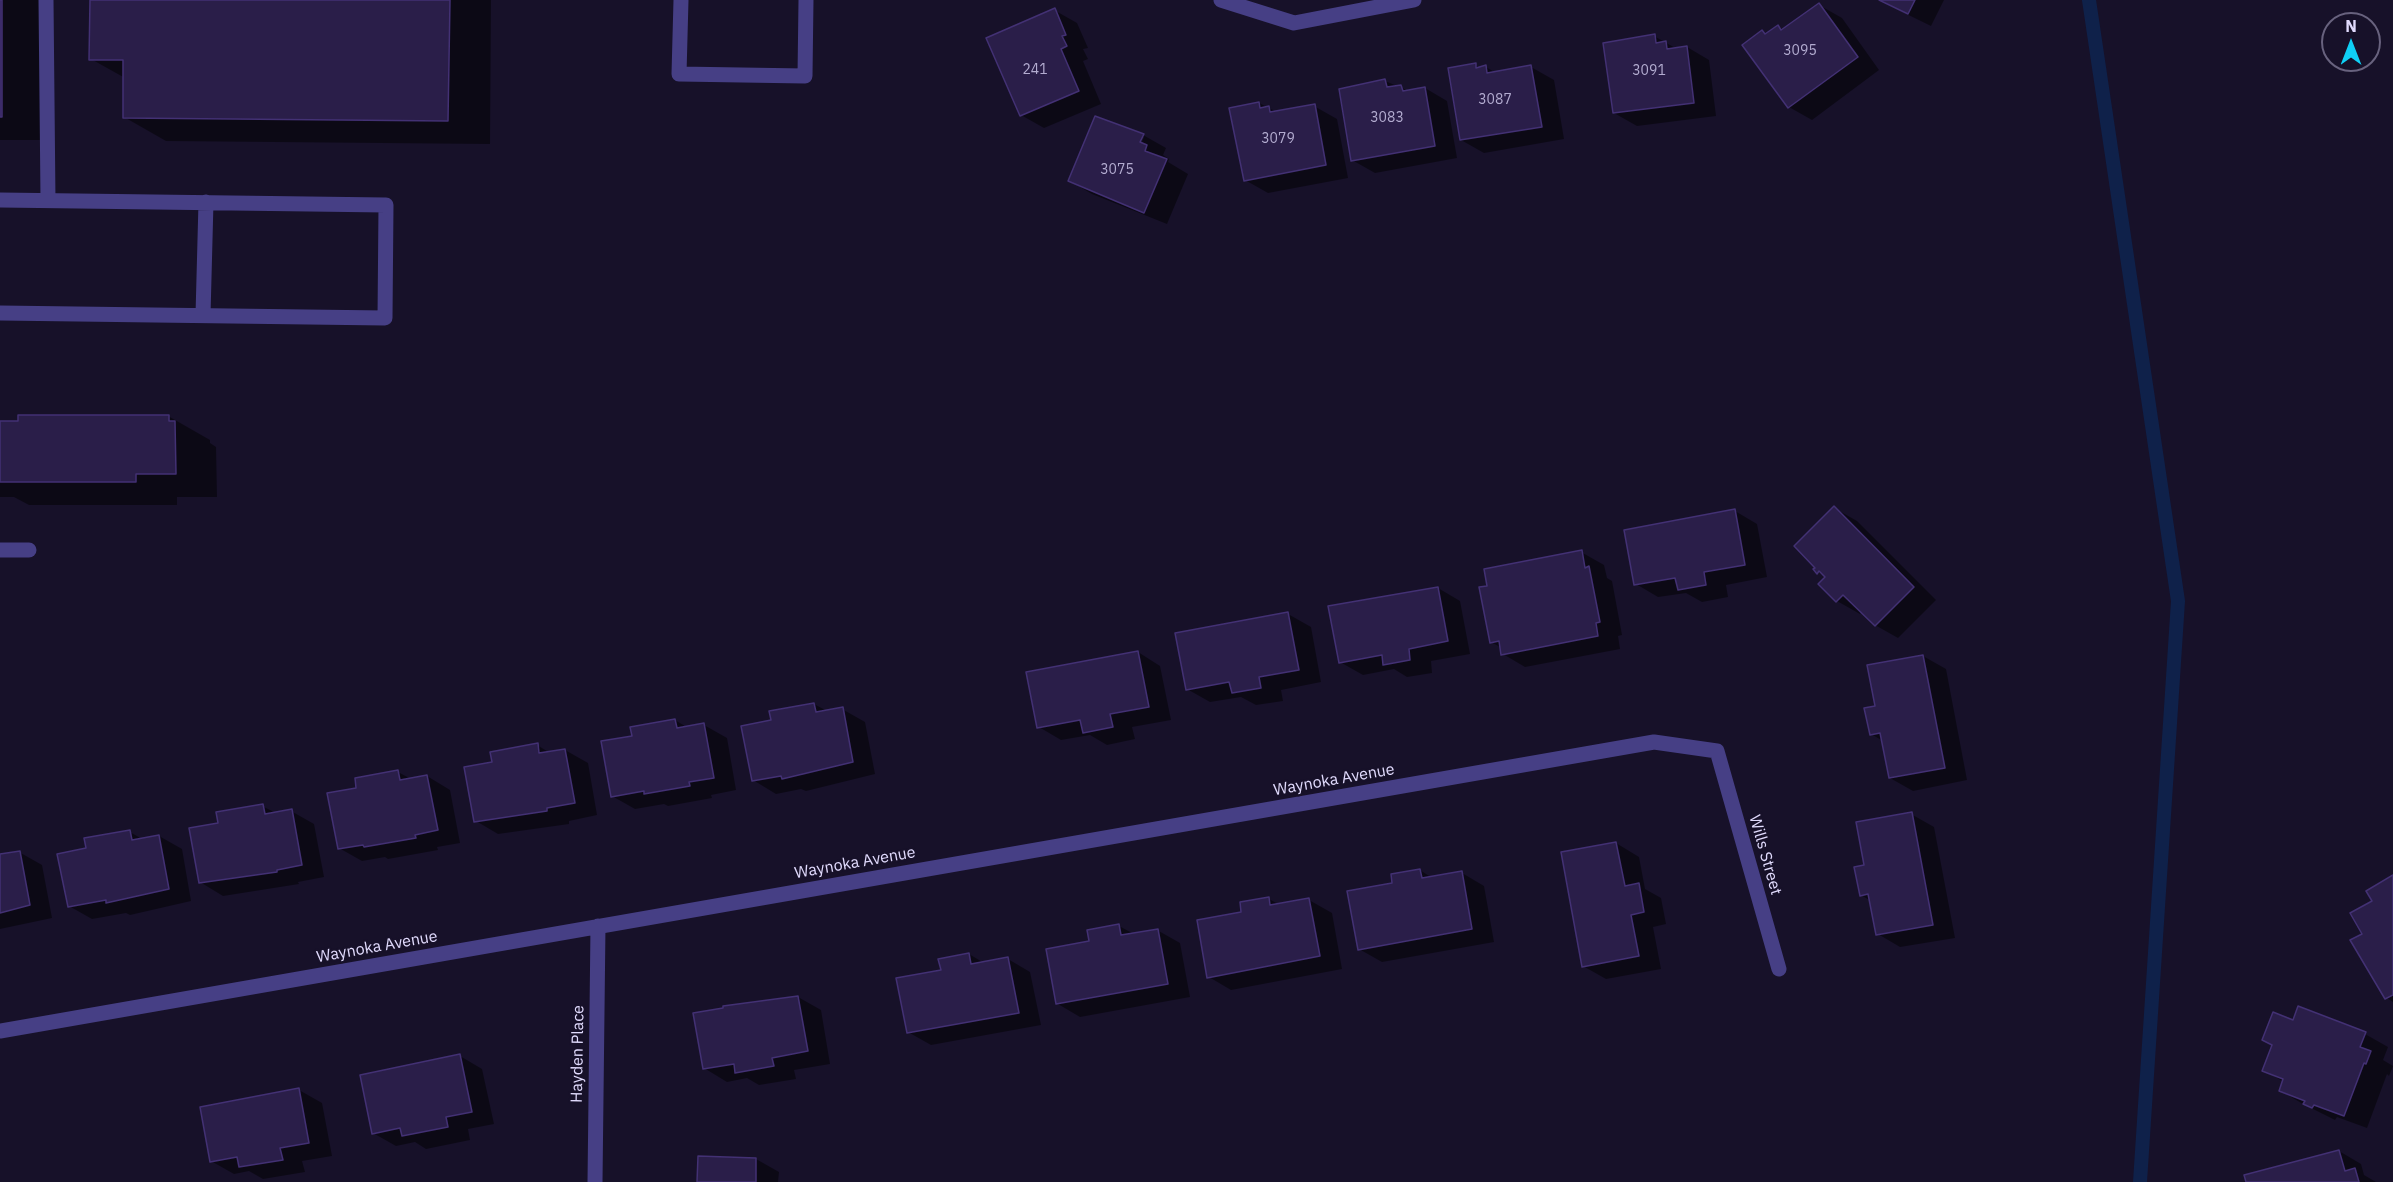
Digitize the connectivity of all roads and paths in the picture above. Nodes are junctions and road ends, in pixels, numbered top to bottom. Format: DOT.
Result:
graph roads {
  1 [pos="46,0"];
  2 [pos="681,0"];
  3 [pos="806,0"];
  4 [pos="1221,0"];
  5 [pos="1414,0"];
  6 [pos="0,200"];
  7 [pos="48,200"];
  8 [pos="206,202"];
  9 [pos="0,312"];
  10 [pos="204,315"];
  11 [pos="0,550"];
  12 [pos="29,550"];
  13 [pos="1717,752"];
  14 [pos="598,927"];
  15 [pos="1779,969"];
  16 [pos="0,1031"];
  17 [pos="595,1182"];
  1 -- 7 [label="street"];
  2 -- 3 [label="street"];
  4 -- 5 [label="street"];
  6 -- 7 [label="street"];
  7 -- 8 [label="street"];
  8 -- 10 [label="street"];
  8 -- 10 [label="street"];
  9 -- 10 [label="street"];
  11 -- 12 [label="street"];
  13 -- 14 [label="street, Waynoka Avenue"];
  13 -- 15 [label="street, Wills Street"];
  14 -- 16 [label="street, Waynoka Avenue"];
  14 -- 17 [label="street, Hayden Place"];
}
